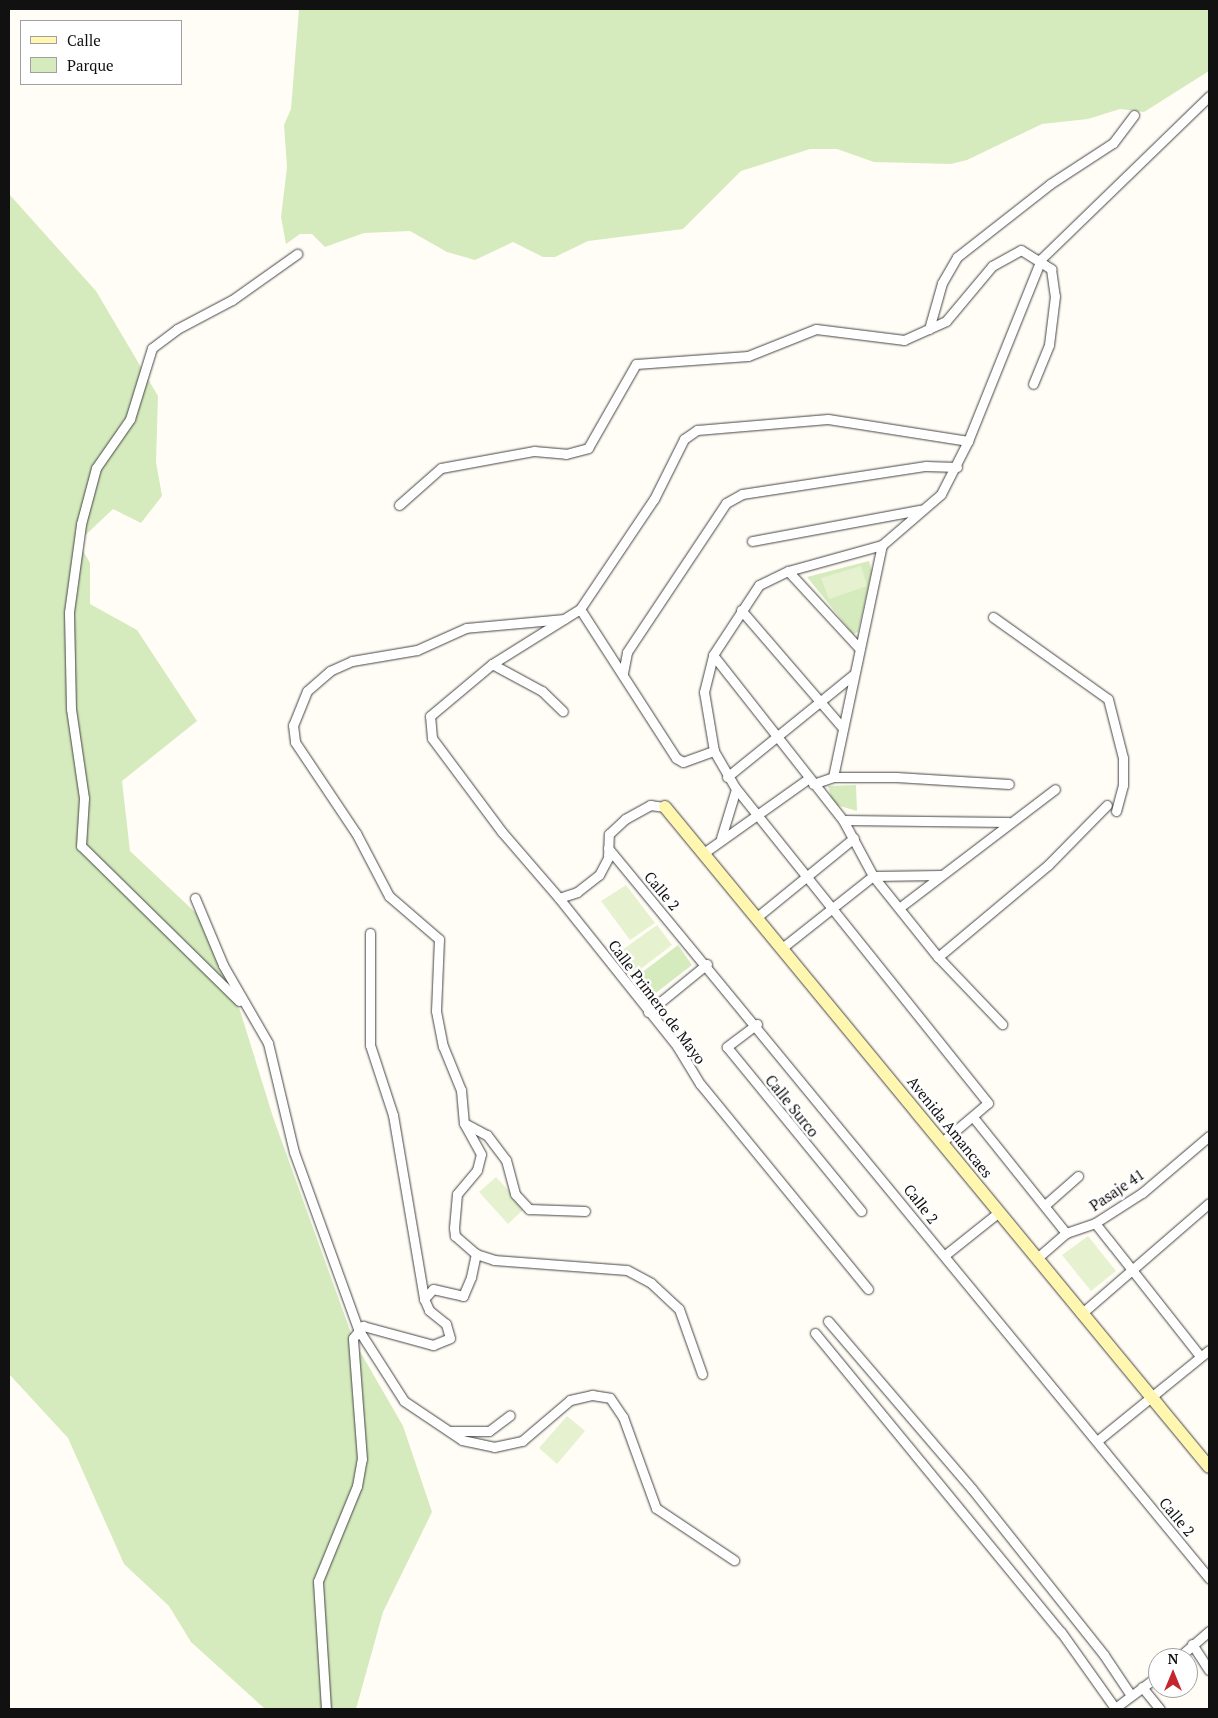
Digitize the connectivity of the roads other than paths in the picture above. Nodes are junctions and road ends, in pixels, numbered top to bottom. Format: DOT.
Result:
graph roads {
  1 [pos="1209,96"];
  2 [pos="1134,116"];
  3 [pos="297,254"];
  4 [pos="1040,259"];
  5 [pos="929,329"];
  6 [pos="1033,384"];
  7 [pos="968,441"];
  8 [pos="957,467"];
  9 [pos="399,505"];
  10 [pos="920,510"];
  11 [pos="752,541"];
  12 [pos="882,545"];
  13 [pos="788,571"];
  14 [pos="580,609"];
  15 [pos="741,610"];
  16 [pos="993,617"];
  17 [pos="566,619"];
  18 [pos="859,648"];
  19 [pos="714,654"];
  20 [pos="492,664"];
  21 [pos="623,673"];
  22 [pos="853,675"];
  23 [pos="820,702"];
  24 [pos="562,711"];
  25 [pos="842,727"];
  26 [pos="775,738"];
  27 [pos="714,751"];
  28 [pos="727,776"];
  29 [pos="833,777"];
  30 [pos="811,781"];
  31 [pos="1009,784"];
  32 [pos="736,789"];
  33 [pos="1054,789"];
  34 [pos="1107,805"];
  35 [pos="665,807"];
  36 [pos="1116,811"];
  37 [pos="756,813"];
  38 [pos="843,820"];
  39 [pos="1008,822"];
  40 [pos="721,838"];
  41 [pos="854,838"];
  42 [pos="608,848"];
  43 [pos="705,852"];
  44 [pos="941,875"];
  45 [pos="873,876"];
  46 [pos="805,877"];
  47 [pos="195,898"];
  48 [pos="559,898"];
  49 [pos="829,908"];
  50 [pos="898,908"];
  51 [pos="756,917"];
  52 [pos="370,933"];
  53 [pos="782,948"];
  54 [pos="938,957"];
  55 [pos="707,964"];
  56 [pos="648,1012"];
  57 [pos="251,1014"];
  58 [pos="756,1024"];
  59 [pos="1002,1024"];
  60 [pos="973,1117"];
  61 [pos="464,1123"];
  62 [pos="1209,1136"];
  63 [pos="942,1142"];
  64 [pos="1078,1176"];
  65 [pos="1209,1203"];
  66 [pos="1044,1205"];
  67 [pos="585,1211"];
  68 [pos="861,1211"];
  69 [pos="999,1212"];
  70 [pos="1095,1223"];
  71 [pos="1066,1232"];
  72 [pos="476,1254"];
  73 [pos="944,1256"];
  74 [pos="1036,1259"];
  75 [pos="1132,1269"];
  76 [pos="868,1289"];
  77 [pos="424,1299"];
  78 [pos="1081,1314"];
  79 [pos="828,1321"];
  80 [pos="358,1329"];
  81 [pos="815,1332"];
  82 [pos="1209,1350"];
  83 [pos="1200,1356"];
  84 [pos="702,1374"];
  85 [pos="1150,1397"];
  86 [pos="510,1415"];
  87 [pos="440,1428"];
  88 [pos="1097,1441"];
  89 [pos="1209,1468"];
  90 [pos="734,1560"];
  91 [pos="1209,1578"];
  92 [pos="1209,1631"];
  93 [pos="1192,1644"];
  94 [pos="1188,1648"];
  95 [pos="1209,1670"];
  96 [pos="1148,1683"];
  97 [pos="1142,1687"];
  98 [pos="1130,1694"];
  99 [pos="326,1709"];
  100 [pos="1160,1709"];
  1 -- 4 [label="street"];
  2 -- 5 [label="street"];
  3 -- 57 [label="street"];
  4 -- 5 [label="street"];
  4 -- 6 [label="street"];
  4 -- 7 [label="street"];
  5 -- 9 [label="street"];
  7 -- 8 [label="street"];
  7 -- 14 [label="street"];
  8 -- 10 [label="street"];
  8 -- 21 [label="street"];
  10 -- 11 [label="street"];
  10 -- 12 [label="street"];
  12 -- 13 [label="street"];
  12 -- 18 [label="street"];
  13 -- 15 [label="street"];
  13 -- 18 [label="street"];
  14 -- 17 [label="street"];
  14 -- 21 [label="street"];
  15 -- 19 [label="street"];
  15 -- 23 [label="street"];
  16 -- 36 [label="street"];
  17 -- 20 [label="street"];
  17 -- 61 [label="street"];
  18 -- 22 [label="street"];
  19 -- 26 [label="street"];
  19 -- 27 [label="street"];
  20 -- 24 [label="street"];
  20 -- 48 [label="street, Calle Primero de Mayo"];
  21 -- 27 [label="street"];
  22 -- 23 [label="street"];
  22 -- 25 [label="street"];
  23 -- 25 [label="street"];
  23 -- 26 [label="street"];
  25 -- 29 [label="street"];
  26 -- 28 [label="street"];
  26 -- 30 [label="street"];
  27 -- 28 [label="street"];
  28 -- 32 [label="street"];
  29 -- 30 [label="street"];
  29 -- 31 [label="street"];
  30 -- 37 [label="street"];
  30 -- 38 [label="street"];
  32 -- 37 [label="street"];
  32 -- 40 [label="street"];
  33 -- 39 [label="street"];
  34 -- 54 [label="street"];
  35 -- 42 [label="street"];
  35 -- 43 [label="street, Avenida Amancaes"];
  37 -- 40 [label="street"];
  37 -- 46 [label="street"];
  38 -- 39 [label="street"];
  38 -- 41 [label="street"];
  39 -- 44 [label="street"];
  40 -- 43 [label="street"];
  41 -- 45 [label="street"];
  41 -- 46 [label="street"];
  42 -- 48 [label="street"];
  42 -- 55 [label="street, Calle 2"];
  43 -- 51 [label="street, Avenida Amancaes"];
  44 -- 45 [label="street"];
  44 -- 50 [label="street"];
  45 -- 49 [label="street"];
  45 -- 50 [label="street"];
  46 -- 49 [label="street"];
  46 -- 51 [label="street"];
  47 -- 57 [label="street"];
  48 -- 56 [label="street, Calle Primero de Mayo"];
  49 -- 53 [label="street"];
  49 -- 60 [label="street"];
  50 -- 54 [label="street"];
  51 -- 53 [label="street, Avenida Amancaes"];
  52 -- 77 [label="street"];
  53 -- 63 [label="street, Avenida Amancaes"];
  54 -- 59 [label="street"];
  55 -- 56 [label="street"];
  55 -- 58 [label="street, Calle 2"];
  56 -- 76 [label="street, Calle Primero de Mayo"];
  57 -- 80 [label="street"];
  58 -- 68 [label="street, Calle Surco"];
  58 -- 73 [label="street, Calle 2"];
  60 -- 63 [label="street"];
  60 -- 66 [label="street"];
  61 -- 67 [label="street"];
  61 -- 72 [label="street"];
  62 -- 70 [label="street, Pasaje 41"];
  63 -- 69 [label="street, Avenida Amancaes"];
  64 -- 66 [label="street"];
  65 -- 75 [label="street"];
  66 -- 71 [label="street"];
  69 -- 73 [label="street"];
  69 -- 74 [label="street, Avenida Amancaes"];
  70 -- 71 [label="street, Pasaje 41"];
  70 -- 75 [label="street"];
  71 -- 74 [label="street, Pasaje 41"];
  72 -- 77 [label="street"];
  72 -- 84 [label="street"];
  73 -- 88 [label="street, Calle 2"];
  74 -- 78 [label="street, Avenida Amancaes"];
  75 -- 78 [label="street"];
  75 -- 83 [label="street"];
  77 -- 80 [label="street"];
  78 -- 85 [label="street, Avenida Amancaes"];
  79 -- 98 [label="street"];
  80 -- 87 [label="street"];
  80 -- 99 [label="street"];
  81 -- 98 [label="street"];
  82 -- 83 [label="street"];
  83 -- 85 [label="street"];
  85 -- 88 [label="street"];
  85 -- 89 [label="street, Avenida Amancaes"];
  86 -- 87 [label="street"];
  87 -- 90 [label="street"];
  88 -- 91 [label="street, Calle 2"];
  92 -- 93 [label="street"];
  93 -- 94 [label="street"];
  93 -- 95 [label="street"];
  96 -- 97 [label="street"];
  97 -- 98 [label="street"];
  97 -- 100 [label="street"];
}
